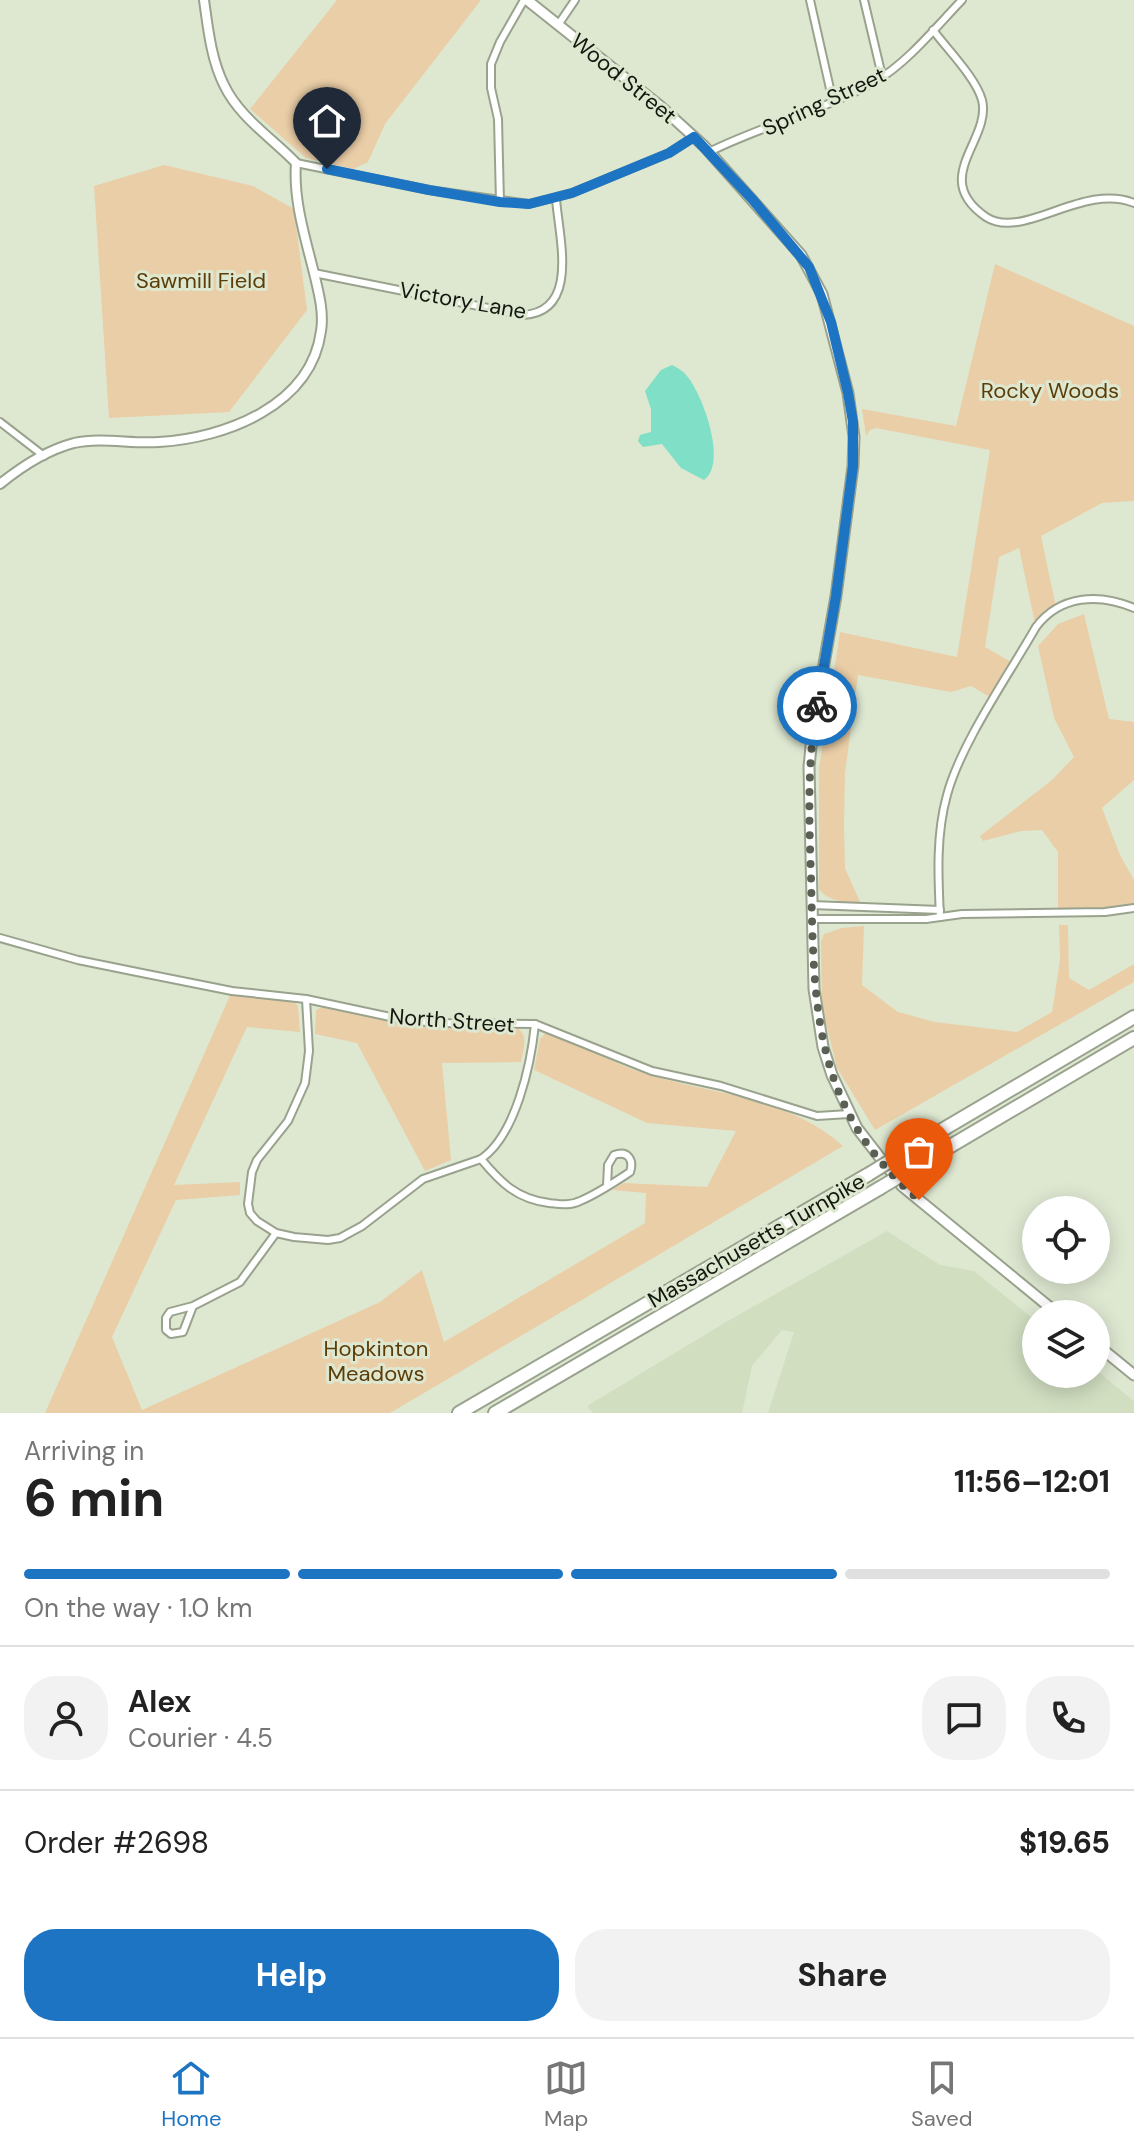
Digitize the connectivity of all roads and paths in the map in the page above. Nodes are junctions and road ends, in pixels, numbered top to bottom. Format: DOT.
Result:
graph roads {
  1 [pos="204,0"];
  2 [pos="526,0"];
  3 [pos="575,0"];
  4 [pos="810,0"];
  5 [pos="864,0"];
  6 [pos="962,0"];
  7 [pos="558,25"];
  8 [pos="933,30"];
  9 [pos="882,76"];
  10 [pos="833,102"];
  11 [pos="694,137"];
  12 [pos="709,152"];
  13 [pos="296,163"];
  14 [pos="556,199"];
  15 [pos="500,202"];
  16 [pos="1134,203"];
  17 [pos="314,273"];
  18 [pos="0,422"];
  19 [pos="44,456"];
  20 [pos="0,484"];
  21 [pos="1134,608"];
  22 [pos="811,905"];
  23 [pos="1134,908"];
  24 [pos="940,914"];
  25 [pos="812,919"];
  26 [pos="0,938"];
  27 [pos="306,999"];
  28 [pos="1134,1017"];
  29 [pos="535,1024"];
  30 [pos="1134,1038"];
  31 [pos="849,1114"];
  32 [pos="481,1159"];
  33 [pos="607,1186"];
  34 [pos="276,1233"];
  35 [pos="1041,1300"];
  36 [pos="193,1306"];
  37 [pos="1110,1355"];
  38 [pos="1134,1375"];
  39 [pos="459,1413"];
  40 [pos="495,1413"];
  1 -- 13 [label="street"];
  2 -- 7 [label="main road, Wood Street"];
  2 -- 15 [label="street"];
  3 -- 7 [label="street"];
  4 -- 10 [label="street"];
  5 -- 9 [label="street"];
  6 -- 8 [label="street, Spring Street"];
  7 -- 11 [label="main road, Wood Street"];
  8 -- 9 [label="street, Spring Street"];
  8 -- 16 [label="street"];
  9 -- 10 [label="street, Spring Street"];
  10 -- 12 [label="street, Spring Street"];
  11 -- 12 [label="main road, Wood Street"];
  11 -- 14 [label="street"];
  12 -- 22 [label="main road, Wood Street"];
  13 -- 15 [label="street"];
  13 -- 17 [label="street"];
  14 -- 15 [label="street"];
  14 -- 17 [label="street, Victory Lane"];
  17 -- 19 [label="street"];
  18 -- 19 [label="street"];
  19 -- 20 [label="street"];
  21 -- 24 [label="street"];
  22 -- 24 [label="street"];
  22 -- 25 [label="main road, Wood Street"];
  23 -- 24 [label="street"];
  24 -- 25 [label="street"];
  25 -- 31 [label="main road, Wood Street"];
  26 -- 27 [label="street, North Street"];
  27 -- 29 [label="street, North Street"];
  27 -- 34 [label="street"];
  28 -- 39 [label="highway, Massachusetts Turnpike, bridge"];
  29 -- 31 [label="street, North Street"];
  29 -- 32 [label="street"];
  30 -- 40 [label="highway, Massachusetts Turnpike, bridge"];
  31 -- 35 [label="main road, Wood Street"];
  32 -- 33 [label="street"];
  32 -- 34 [label="street"];
  33 -- 33 [label="street"];
  34 -- 36 [label="street"];
  36 -- 36 [label="street"];
  37 -- 38 [label="main road"];
}
